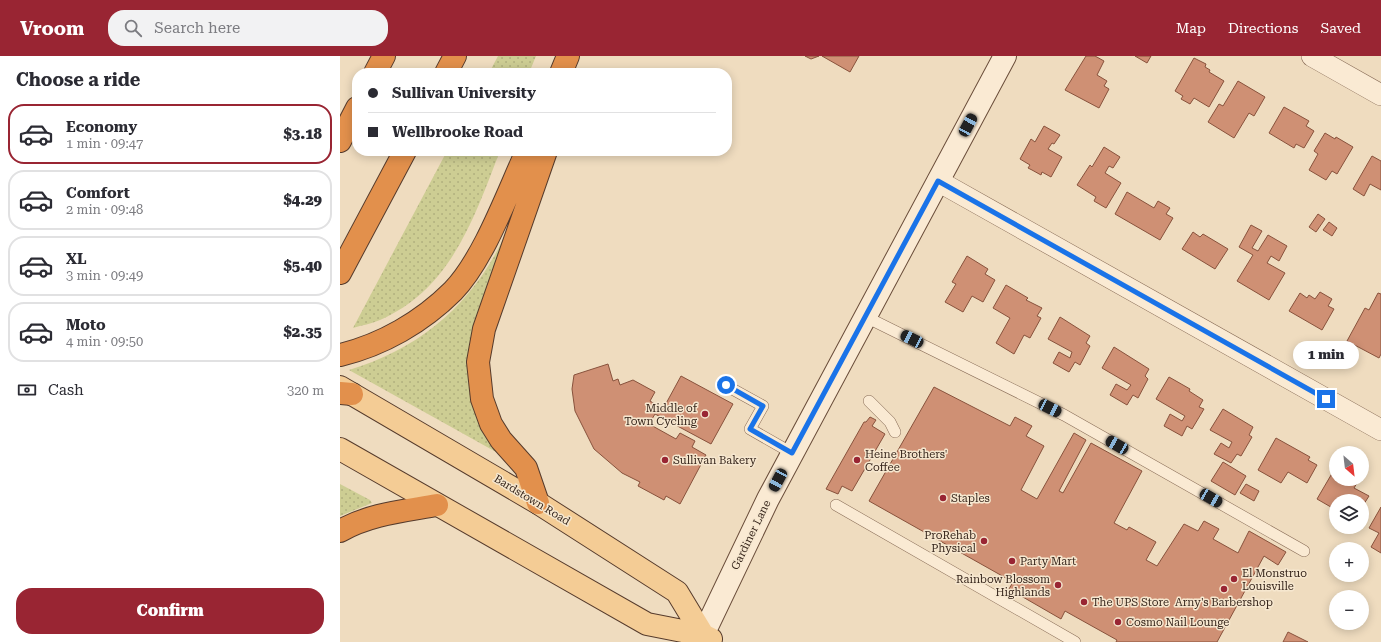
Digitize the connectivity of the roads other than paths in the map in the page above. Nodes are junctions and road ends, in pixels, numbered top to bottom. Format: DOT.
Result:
graph roads {
  1 [pos="384,56"];
  2 [pos="455,56"];
  3 [pos="1005,56"];
  4 [pos="1312,56"];
  5 [pos="378,68"];
  6 [pos="449,68"];
  7 [pos="1381,95"];
  8 [pos="352,118"];
  9 [pos="340,141"];
  10 [pos="402,156"];
  11 [pos="525,156"];
  12 [pos="544,156"];
  13 [pos="938,181"];
  14 [pos="340,273"];
  15 [pos="866,317"];
  16 [pos="340,355"];
  17 [pos="726,385"];
  18 [pos="344,391"];
  19 [pos="869,401"];
  20 [pos="1381,430"];
  21 [pos="895,432"];
  22 [pos="340,449"];
  23 [pos="792,453"];
  24 [pos="538,503"];
  25 [pos="438,505"];
  26 [pos="836,505"];
  27 [pos="340,531"];
  28 [pos="1304,551"];
  29 [pos="706,640"];
  30 [pos="1075,642"];
  1 -- 5 [label="highway"];
  2 -- 6 [label="highway"];
  3 -- 13 [label="main road, Gardiner Lane"];
  4 -- 7 [label="street"];
  8 -- 9 [label="highway"];
  10 -- 14 [label="highway"];
  11 -- 16 [label="highway"];
  12 -- 24 [label="highway"];
  13 -- 15 [label="main road, Gardiner Lane"];
  13 -- 20 [label="street"];
  15 -- 23 [label="main road, Gardiner Lane"];
  15 -- 28 [label="lane"];
  17 -- 23 [label="lane"];
  18 -- 24 [label="main road, Bardstown Road"];
  19 -- 21 [label="lane"];
  22 -- 25 [label="main road"];
  23 -- 29 [label="main road, Gardiner Lane"];
  24 -- 29 [label="main road, Bardstown Road"];
  25 -- 27 [label="highway"];
  25 -- 29 [label="main road"];
  26 -- 30 [label="lane"];
}
